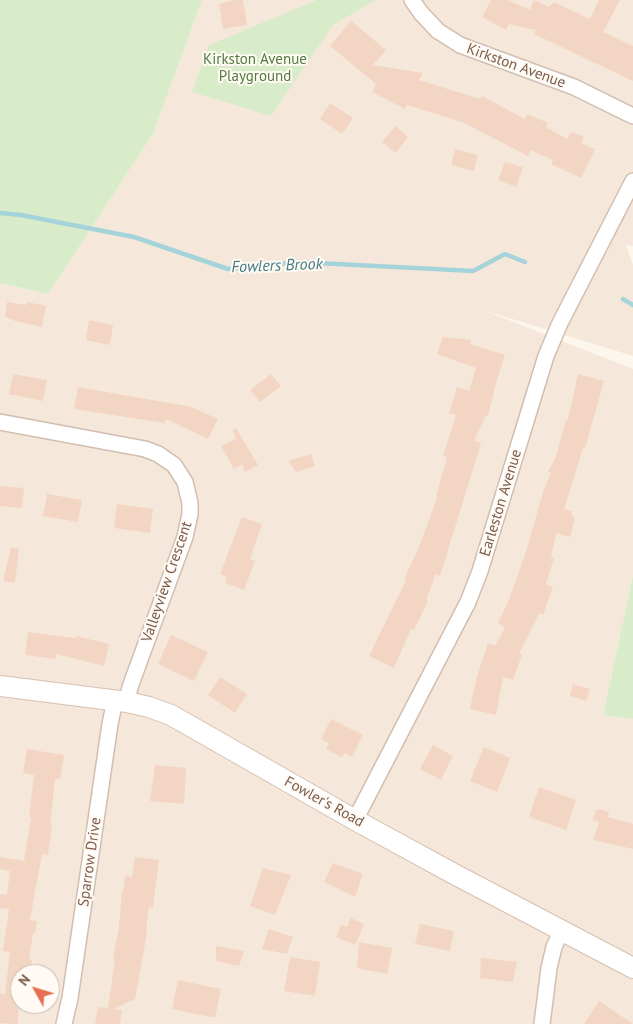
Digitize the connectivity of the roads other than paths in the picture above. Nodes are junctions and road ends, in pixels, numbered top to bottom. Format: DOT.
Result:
graph roads {
  1 [pos="412,0"];
  2 [pos="633,116"];
  3 [pos="633,181"];
  4 [pos="0,422"];
  5 [pos="0,686"];
  6 [pos="121,701"];
  7 [pos="355,820"];
  8 [pos="562,930"];
  9 [pos="633,968"];
  10 [pos="64,1024"];
  11 [pos="542,1024"];
  1 -- 2 [label="street, Kirkston Avenue"];
  3 -- 7 [label="street, Earleston Avenue"];
  4 -- 6 [label="street, Valleyview Crescent"];
  5 -- 6 [label="street, Fowler's Road"];
  6 -- 7 [label="street, Fowler's Road"];
  6 -- 10 [label="street, Sparrow Drive"];
  7 -- 8 [label="street, Fowler's Road"];
  8 -- 9 [label="street, Fowler's Road"];
  8 -- 11 [label="street"];
}
